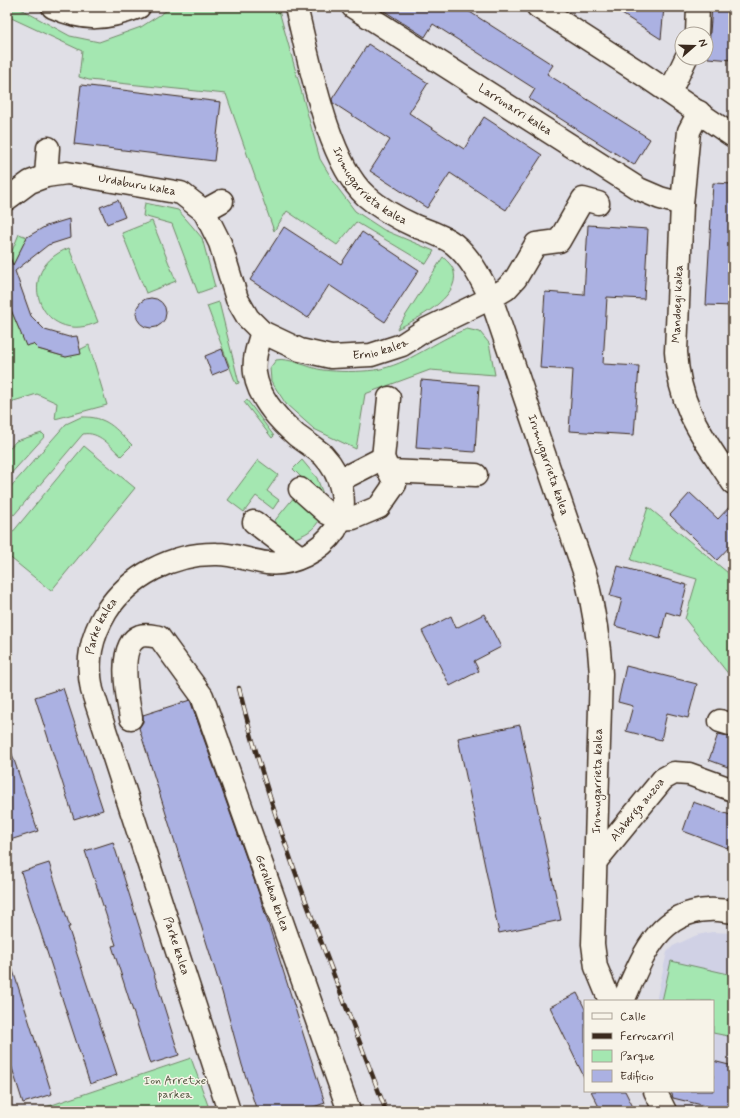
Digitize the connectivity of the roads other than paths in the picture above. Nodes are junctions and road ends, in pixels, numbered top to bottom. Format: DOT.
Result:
graph roads {
  1 [pos="53,7"];
  2 [pos="139,7"];
  3 [pos="296,7"];
  4 [pos="353,7"];
  5 [pos="538,7"];
  6 [pos="698,7"];
  7 [pos="697,26"];
  8 [pos="682,66"];
  9 [pos="670,92"];
  10 [pos="699,112"];
  11 [pos="733,136"];
  12 [pos="48,148"];
  13 [pos="46,176"];
  14 [pos="7,199"];
  15 [pos="598,203"];
  16 [pos="682,204"];
  17 [pos="491,298"];
  18 [pos="262,332"];
  19 [pos="389,398"];
  20 [pos="386,465"];
  21 [pos="476,475"];
  22 [pos="340,480"];
  23 [pos="733,483"];
  24 [pos="300,489"];
  25 [pos="340,519"];
  26 [pos="254,522"];
  27 [pos="300,557"];
  28 [pos="131,718"];
  29 [pos="733,790"];
  30 [pos="596,861"];
  31 [pos="733,912"];
  32 [pos="610,1000"];
  33 [pos="623,1000"];
  34 [pos="656,1092"];
  35 [pos="229,1111"];
  36 [pos="348,1111"];
  37 [pos="665,1111"];
  1 -- 2 [label="street"];
  3 -- 17 [label="street, Irumugarrieta kalea"];
  4 -- 16 [label="street, Larrunarri kalea"];
  5 -- 9 [label="street"];
  6 -- 7 [label="street"];
  8 -- 9 [label="street"];
  9 -- 10 [label="street"];
  10 -- 11 [label="street"];
  10 -- 16 [label="street, Mandoegi kalea"];
  12 -- 13 [label="street"];
  13 -- 14 [label="street, Urdaburu kalea"];
  13 -- 18 [label="street, Urdaburu kalea"];
  15 -- 17 [label="street, Ernio kalea"];
  16 -- 23 [label="street, Mandoegi kalea"];
  17 -- 18 [label="street, Ernio kalea"];
  17 -- 30 [label="street, Irumugarrieta kalea"];
  18 -- 22 [label="street, Parke kalea"];
  19 -- 20 [label="street"];
  20 -- 21 [label="street"];
  20 -- 22 [label="street"];
  20 -- 25 [label="street"];
  22 -- 25 [label="street, Parke kalea"];
  24 -- 25 [label="street"];
  25 -- 27 [label="street, Parke kalea"];
  26 -- 27 [label="street"];
  27 -- 35 [label="street, Parke kalea"];
  28 -- 36 [label="street, Geralekua kalea"];
  29 -- 30 [label="street, Alaberga auzoa"];
  30 -- 32 [label="street, Irumugarrieta kalea"];
  31 -- 33 [label="street"];
  34 -- 37 [label="street"];
}
